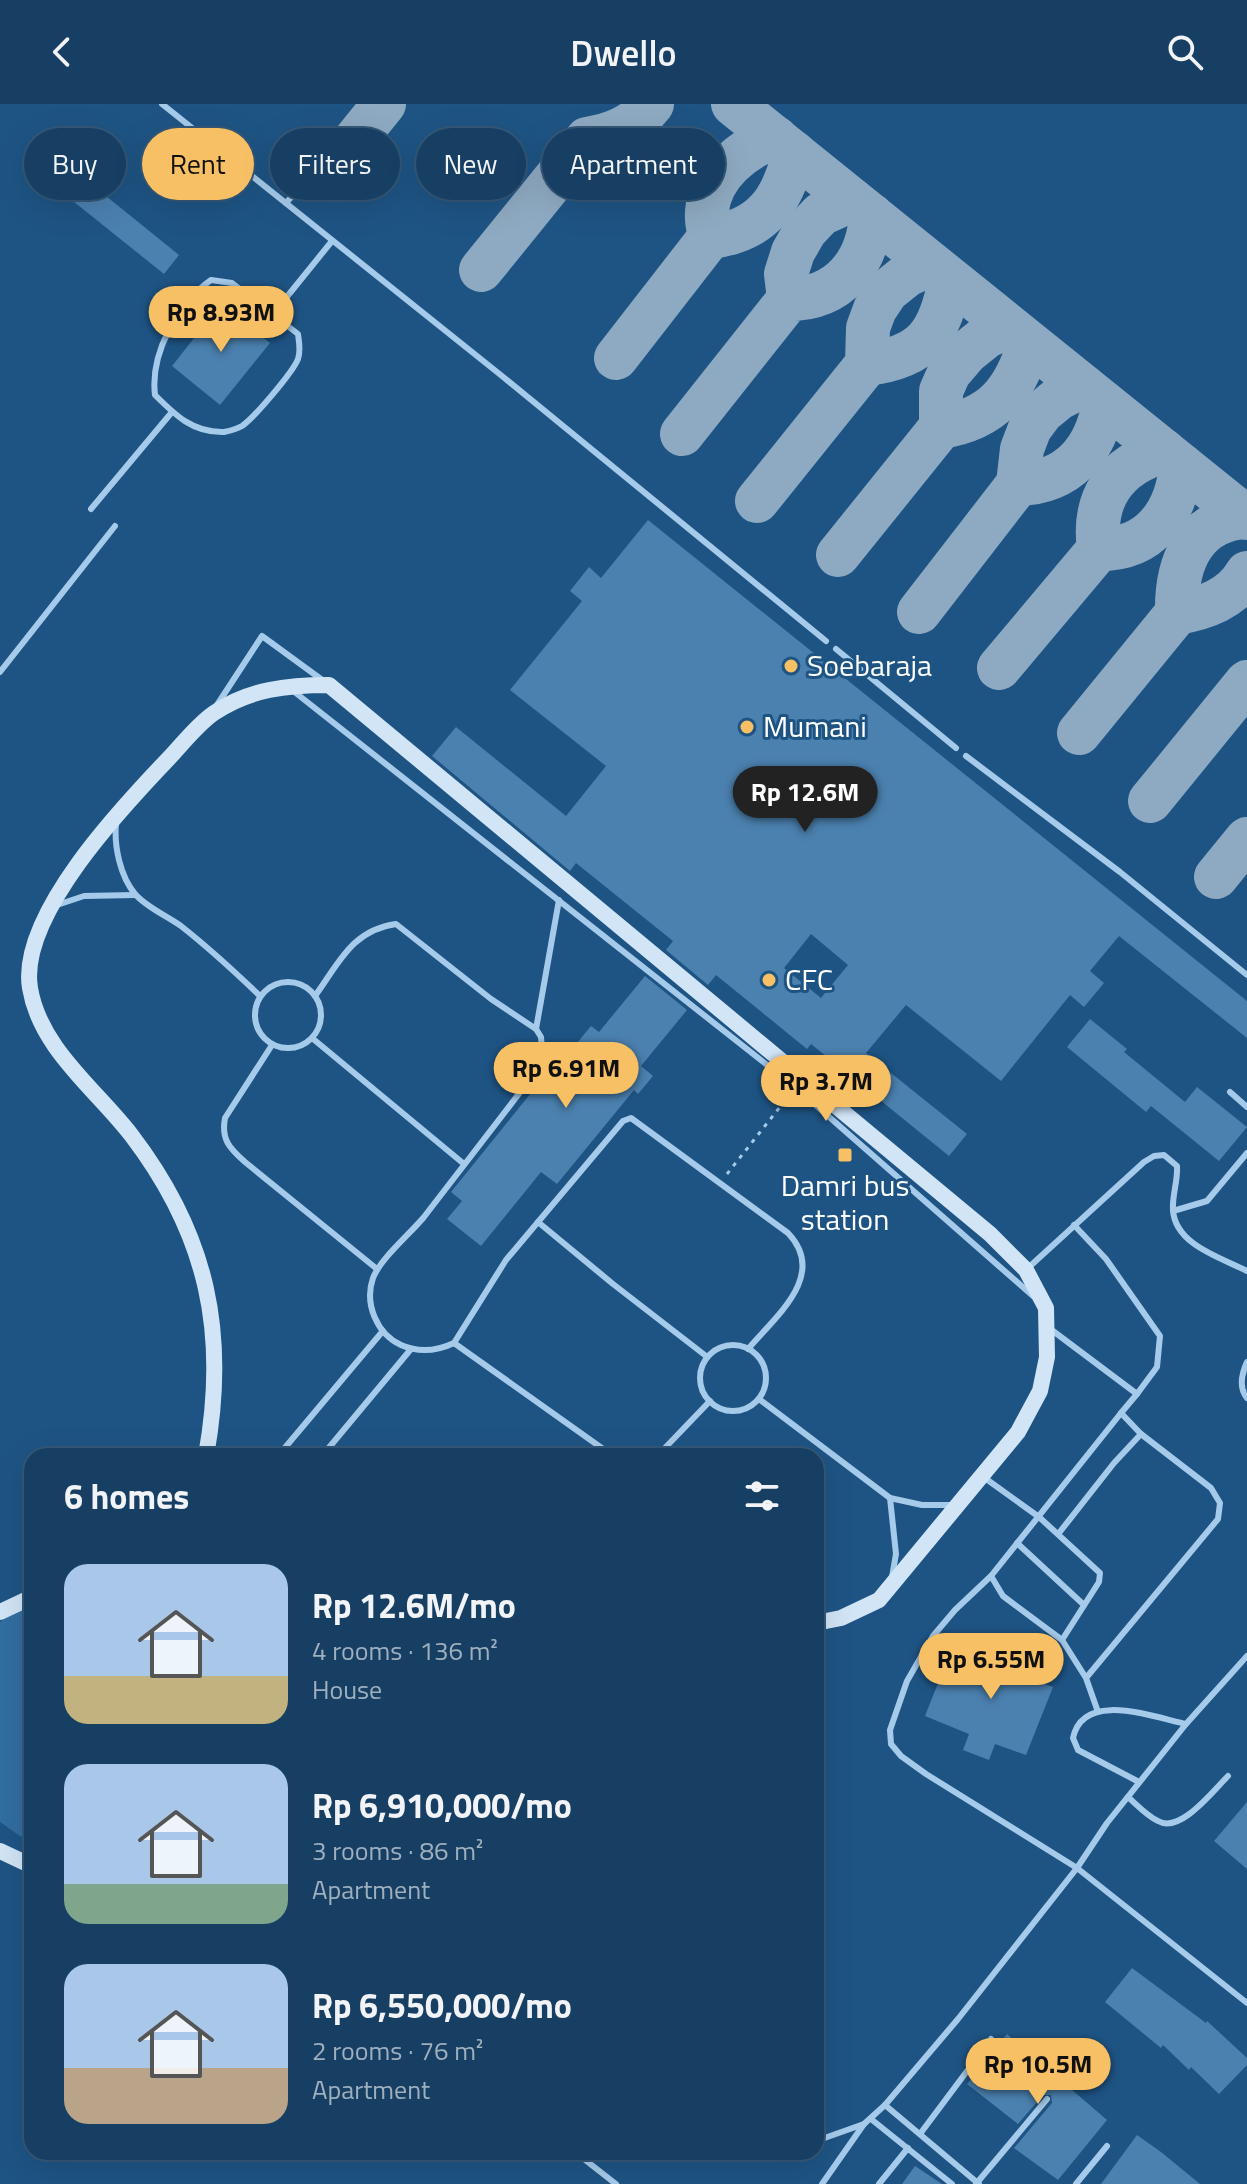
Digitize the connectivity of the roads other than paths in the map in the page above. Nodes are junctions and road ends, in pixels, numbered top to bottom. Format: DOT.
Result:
graph roads {
  1 [pos="162,104"];
  2 [pos="289,200"];
  3 [pos="286,203"];
  4 [pos="332,241"];
  5 [pos="273,314"];
  6 [pos="172,412"];
  7 [pos="91,509"];
  8 [pos="115,526"];
  9 [pos="826,641"];
  10 [pos="836,649"];
  11 [pos="0,672"];
  12 [pos="286,685"];
  13 [pos="329,685"];
  14 [pos="211,714"];
  15 [pos="956,748"];
  16 [pos="966,756"];
  17 [pos="117,812"];
  18 [pos="135,895"];
  19 [pos="559,900"];
  20 [pos="51,909"];
  21 [pos="1247,975"];
  22 [pos="260,996"];
  23 [pos="315,996"];
  24 [pos="536,1029"];
  25 [pos="312,1038"];
  26 [pos="272,1045"];
  27 [pos="1230,1092"];
  28 [pos="1247,1107"];
  29 [pos="1247,1153"];
  30 [pos="464,1164"];
  31 [pos="1173,1211"];
  32 [pos="538,1222"];
  33 [pos="1074,1225"];
  34 [pos="377,1269"];
  35 [pos="1026,1270"];
  36 [pos="1247,1271"];
  37 [pos="1046,1308"];
  38 [pos="1046,1326"];
  39 [pos="382,1332"];
  40 [pos="454,1343"];
  41 [pos="411,1349"];
  42 [pos="748,1349"];
  43 [pos="706,1356"];
  44 [pos="1247,1362"];
  45 [pos="1137,1394"];
  46 [pos="1247,1398"];
  47 [pos="759,1399"];
  48 [pos="710,1401"];
  49 [pos="1121,1413"];
  50 [pos="1141,1434"];
  51 [pos="207,1448"];
  52 [pos="286,1448"];
  53 [pos="329,1448"];
  54 [pos="602,1448"];
  55 [pos="665,1448"];
  56 [pos="824,1448"];
  57 [pos="824,1448"];
  58 [pos="982,1476"];
  59 [pos="890,1498"];
  60 [pos="957,1505"];
  61 [pos="1039,1517"];
  62 [pos="1059,1533"];
  63 [pos="1017,1543"];
  64 [pos="991,1576"];
  65 [pos="891,1585"];
  66 [pos="24,1601"];
  67 [pos="1084,1605"];
  68 [pos="0,1612"];
  69 [pos="824,1621"];
  70 [pos="1062,1640"];
  71 [pos="1247,1656"];
  72 [pos="1086,1678"];
  73 [pos="1098,1712"];
  74 [pos="1186,1724"];
  75 [pos="1228,1776"];
  76 [pos="1139,1782"];
  77 [pos="1128,1797"];
  78 [pos="2,1857"];
  79 [pos="24,1864"];
  80 [pos="1077,1868"];
  81 [pos="1247,2003"];
  82 [pos="991,2039"];
  83 [pos="1047,2099"];
  84 [pos="885,2105"];
  85 [pos="871,2119"];
  86 [pos="864,2124"];
  87 [pos="920,2134"];
  88 [pos="824,2138"];
  89 [pos="932,2144"];
  90 [pos="1107,2146"];
  91 [pos="908,2148"];
  92 [pos="921,2159"];
  93 [pos="585,2160"];
  94 [pos="616,2184"];
  95 [pos="822,2184"];
  96 [pos="879,2184"];
  97 [pos="952,2184"];
  98 [pos="978,2184"];
  99 [pos="1076,2184"];
  1 -- 3 [label="lane"];
  2 -- 3 [label="lane"];
  3 -- 4 [label="lane"];
  4 -- 5 [label="lane"];
  4 -- 9 [label="lane"];
  5 -- 6 [label="lane"];
  5 -- 6 [label="lane"];
  6 -- 7 [label="lane"];
  8 -- 11 [label="lane"];
  10 -- 15 [label="lane"];
  12 -- 13 [label="street"];
  12 -- 14 [label="street"];
  12 -- 19 [label="lane"];
  13 -- 14 [label="lane"];
  13 -- 35 [label="street"];
  14 -- 17 [label="street"];
  16 -- 21 [label="lane"];
  17 -- 18 [label="lane"];
  17 -- 20 [label="street"];
  18 -- 20 [label="lane"];
  18 -- 22 [label="lane"];
  19 -- 24 [label="lane"];
  19 -- 37 [label="lane"];
  20 -- 51 [label="street"];
  22 -- 23 [label="lane"];
  22 -- 26 [label="lane"];
  23 -- 24 [label="lane"];
  23 -- 25 [label="lane"];
  24 -- 30 [label="lane"];
  25 -- 26 [label="lane"];
  25 -- 30 [label="lane"];
  26 -- 34 [label="lane"];
  27 -- 28 [label="lane"];
  29 -- 31 [label="lane"];
  30 -- 34 [label="lane"];
  31 -- 33 [label="lane"];
  31 -- 36 [label="lane"];
  32 -- 40 [label="lane"];
  32 -- 42 [label="lane"];
  32 -- 43 [label="lane"];
  33 -- 35 [label="lane"];
  33 -- 45 [label="lane"];
  34 -- 39 [label="lane"];
  35 -- 37 [label="street"];
  37 -- 38 [label="street"];
  38 -- 45 [label="lane"];
  38 -- 58 [label="street"];
  39 -- 41 [label="lane"];
  39 -- 52 [label="lane"];
  40 -- 41 [label="lane"];
  40 -- 54 [label="lane"];
  41 -- 53 [label="lane"];
  42 -- 43 [label="lane"];
  42 -- 47 [label="lane"];
  43 -- 48 [label="lane"];
  44 -- 46 [label="lane"];
  45 -- 49 [label="lane"];
  47 -- 48 [label="lane"];
  47 -- 56 [label="lane"];
  48 -- 55 [label="lane"];
  49 -- 50 [label="lane"];
  49 -- 61 [label="lane"];
  50 -- 62 [label="lane"];
  50 -- 72 [label="lane"];
  57 -- 59 [label="lane"];
  58 -- 60 [label="street"];
  58 -- 61 [label="lane"];
  59 -- 60 [label="lane"];
  59 -- 65 [label="lane"];
  60 -- 65 [label="street"];
  61 -- 62 [label="lane"];
  61 -- 63 [label="lane"];
  62 -- 67 [label="lane"];
  63 -- 64 [label="lane"];
  63 -- 67 [label="lane"];
  64 -- 70 [label="lane"];
  64 -- 80 [label="lane"];
  65 -- 69 [label="street"];
  66 -- 68 [label="street"];
  67 -- 70 [label="lane"];
  70 -- 72 [label="lane"];
  71 -- 74 [label="lane"];
  72 -- 73 [label="lane"];
  73 -- 74 [label="lane"];
  73 -- 76 [label="lane"];
  74 -- 76 [label="lane"];
  75 -- 77 [label="lane"];
  76 -- 77 [label="lane"];
  77 -- 80 [label="lane"];
  78 -- 79 [label="street"];
  80 -- 81 [label="lane"];
  80 -- 84 [label="lane"];
  82 -- 87 [label="lane"];
  83 -- 98 [label="lane"];
  84 -- 85 [label="lane"];
  84 -- 87 [label="lane"];
  85 -- 86 [label="lane"];
  85 -- 91 [label="lane"];
  86 -- 88 [label="lane"];
  86 -- 95 [label="lane"];
  87 -- 89 [label="lane"];
  89 -- 92 [label="lane"];
  89 -- 98 [label="lane"];
  90 -- 99 [label="lane"];
  91 -- 92 [label="lane"];
  91 -- 96 [label="lane"];
  92 -- 97 [label="lane"];
  93 -- 94 [label="lane"];
}
